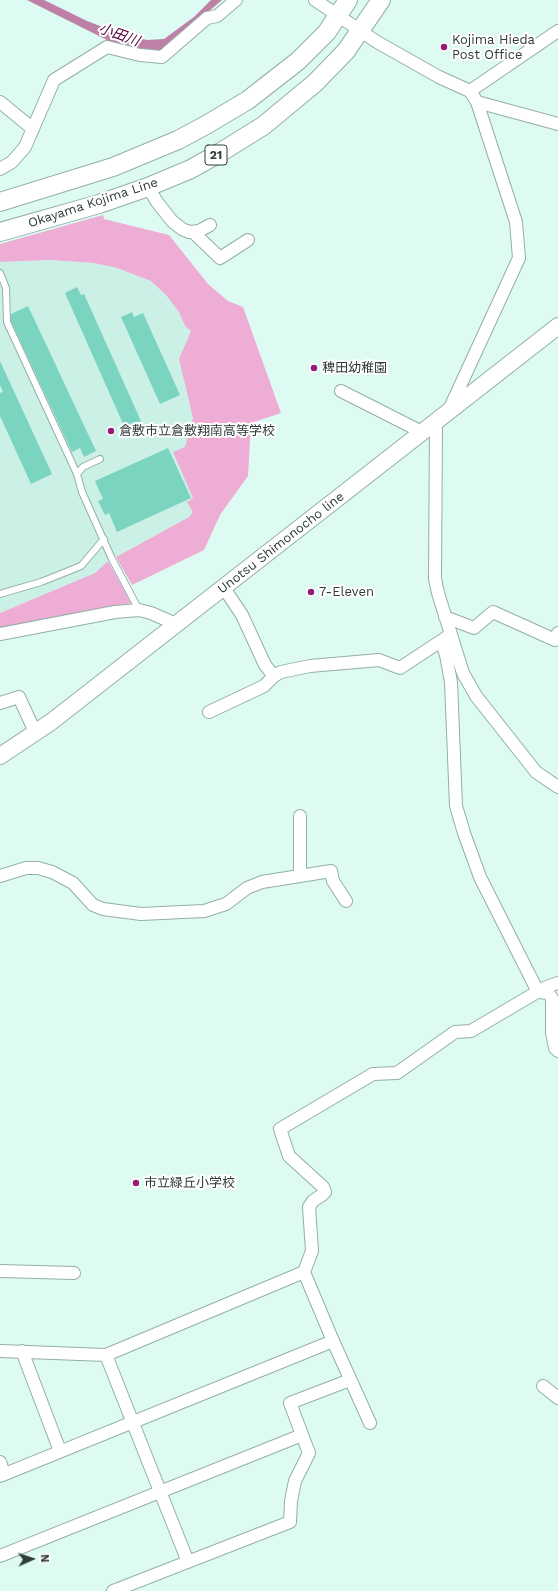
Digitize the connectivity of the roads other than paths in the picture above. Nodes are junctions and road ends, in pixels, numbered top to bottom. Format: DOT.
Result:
graph roads {
  1 [pos="236,0"];
  2 [pos="315,0"];
  3 [pos="348,0"];
  4 [pos="381,0"];
  5 [pos="338,16"];
  6 [pos="361,31"];
  7 [pos="558,32"];
  8 [pos="470,91"];
  9 [pos="0,102"];
  10 [pos="477,102"];
  11 [pos="558,124"];
  12 [pos="33,129"];
  13 [pos="0,169"];
  14 [pos="148,187"];
  15 [pos="0,202"];
  16 [pos="210,225"];
  17 [pos="0,232"];
  18 [pos="193,232"];
  19 [pos="248,240"];
  20 [pos="0,273"];
  21 [pos="556,329"];
  22 [pos="341,391"];
  23 [pos="442,417"];
  24 [pos="422,432"];
  25 [pos="100,459"];
  26 [pos="77,474"];
  27 [pos="104,540"];
  28 [pos="224,588"];
  29 [pos="0,594"];
  30 [pos="139,610"];
  31 [pos="445,617"];
  32 [pos="176,624"];
  33 [pos="558,633"];
  34 [pos="0,634"];
  35 [pos="451,634"];
  36 [pos="440,641"];
  37 [pos="274,676"];
  38 [pos="0,703"];
  39 [pos="209,712"];
  40 [pos="35,732"];
  41 [pos="0,756"];
  42 [pos="558,787"];
  43 [pos="300,816"];
  44 [pos="0,876"];
  45 [pos="300,876"];
  46 [pos="346,901"];
  47 [pos="558,983"];
  48 [pos="538,992"];
  49 [pos="558,1051"];
  50 [pos="0,1271"];
  51 [pos="304,1272"];
  52 [pos="74,1273"];
  53 [pos="333,1341"];
  54 [pos="0,1350"];
  55 [pos="22,1351"];
  56 [pos="106,1355"];
  57 [pos="350,1380"];
  58 [pos="543,1386"];
  59 [pos="558,1398"];
  60 [pos="132,1421"];
  61 [pos="370,1423"];
  62 [pos="302,1434"];
  63 [pos="60,1451"];
  64 [pos="0,1462"];
  65 [pos="2,1475"];
  66 [pos="160,1491"];
  67 [pos="0,1556"];
  68 [pos="188,1562"];
  69 [pos="113,1591"];
  1 -- 12 [label="street"];
  2 -- 5 [label="street"];
  3 -- 5 [label="main road, 21"];
  4 -- 6 [label="main road, Okayama Kojima Line / 21"];
  5 -- 6 [label="street"];
  5 -- 15 [label="main road, 21"];
  6 -- 8 [label="street"];
  6 -- 14 [label="main road, Okayama Kojima Line / 21"];
  7 -- 8 [label="street"];
  8 -- 10 [label="street"];
  9 -- 12 [label="street"];
  10 -- 11 [label="street"];
  10 -- 23 [label="street"];
  12 -- 13 [label="street"];
  14 -- 17 [label="main road, Okayama Kojima Line / 21"];
  14 -- 18 [label="street"];
  16 -- 18 [label="street"];
  18 -- 19 [label="street"];
  20 -- 26 [label="lane"];
  21 -- 23 [label="main road, Unotsu Shimonocho line"];
  22 -- 24 [label="street"];
  23 -- 24 [label="main road, Unotsu Shimonocho line"];
  23 -- 31 [label="street"];
  24 -- 28 [label="main road, Unotsu Shimonocho line"];
  25 -- 26 [label="lane"];
  26 -- 27 [label="lane"];
  27 -- 29 [label="lane"];
  27 -- 30 [label="lane"];
  28 -- 32 [label="main road, Unotsu Shimonocho line"];
  28 -- 37 [label="street"];
  30 -- 32 [label="street"];
  30 -- 34 [label="street"];
  31 -- 33 [label="street"];
  31 -- 35 [label="street"];
  32 -- 40 [label="main road, Unotsu Shimonocho line"];
  35 -- 36 [label="street"];
  35 -- 42 [label="street"];
  36 -- 37 [label="street"];
  36 -- 48 [label="street"];
  37 -- 39 [label="street"];
  38 -- 40 [label="street"];
  40 -- 41 [label="main road, Unotsu Shimonocho line"];
  43 -- 45 [label="street"];
  44 -- 45 [label="street"];
  45 -- 46 [label="street"];
  47 -- 48 [label="street"];
  48 -- 49 [label="street"];
  48 -- 51 [label="street"];
  50 -- 52 [label="street"];
  51 -- 53 [label="street"];
  51 -- 56 [label="street"];
  53 -- 57 [label="street"];
  53 -- 60 [label="street"];
  54 -- 55 [label="street"];
  55 -- 56 [label="street"];
  55 -- 63 [label="street"];
  56 -- 60 [label="street"];
  57 -- 61 [label="street"];
  57 -- 62 [label="street"];
  58 -- 59 [label="street"];
  60 -- 63 [label="street"];
  60 -- 66 [label="street"];
  62 -- 66 [label="street"];
  62 -- 68 [label="street"];
  63 -- 65 [label="street"];
  64 -- 65 [label="street"];
  66 -- 67 [label="street"];
  66 -- 68 [label="street"];
  68 -- 69 [label="street"];
}
